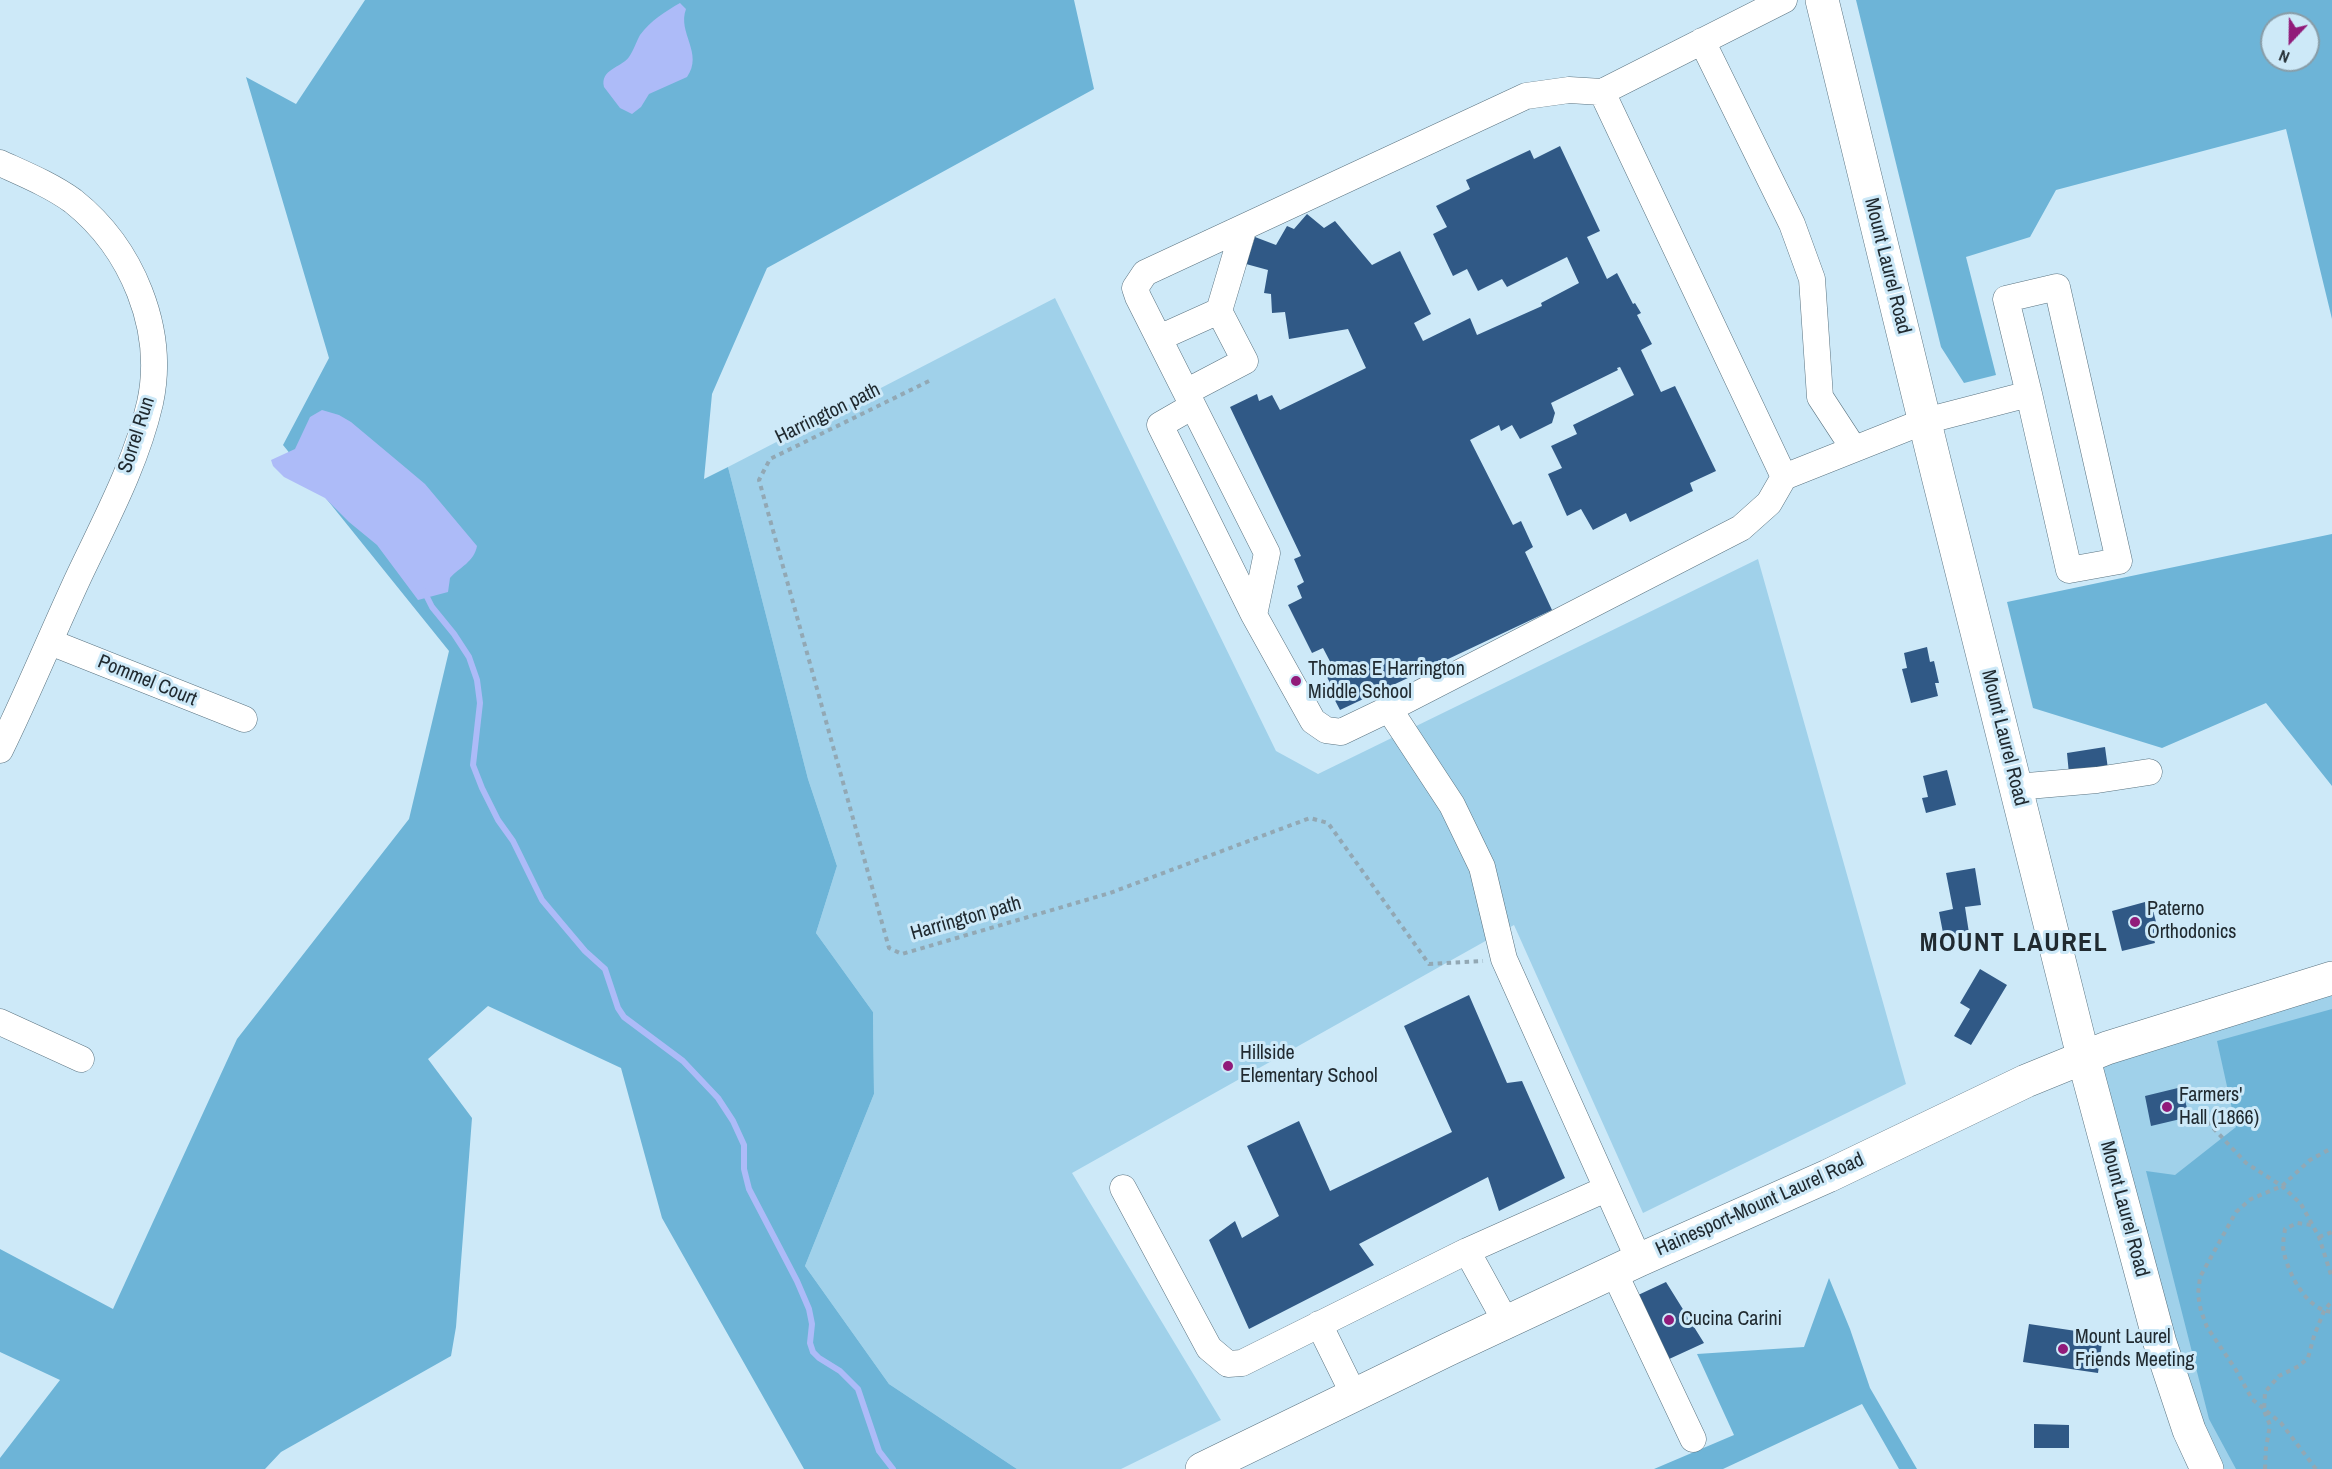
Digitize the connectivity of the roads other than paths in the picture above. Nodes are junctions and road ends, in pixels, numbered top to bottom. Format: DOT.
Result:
graph roads {
  1 [pos="1784,0"];
  2 [pos="1822,0"];
  3 [pos="1702,41"];
  4 [pos="1602,92"];
  5 [pos="0,163"];
  6 [pos="1244,226"];
  7 [pos="1219,311"];
  8 [pos="1159,338"];
  9 [pos="2029,394"];
  10 [pos="1190,399"];
  11 [pos="1925,421"];
  12 [pos="1854,449"];
  13 [pos="1784,477"];
  14 [pos="1254,615"];
  15 [pos="50,642"];
  16 [pos="1389,709"];
  17 [pos="244,719"];
  18 [pos="0,750"];
  19 [pos="2148,772"];
  20 [pos="2016,787"];
  21 [pos="2332,978"];
  22 [pos="0,1022"];
  23 [pos="2083,1056"];
  24 [pos="81,1059"];
  25 [pos="1123,1188"];
  26 [pos="1606,1189"];
  27 [pos="1467,1251"];
  28 [pos="1626,1266"];
  29 [pos="1506,1322"];
  30 [pos="1319,1324"];
  31 [pos="1354,1395"];
  32 [pos="1693,1439"];
  33 [pos="1203,1469"];
  34 [pos="2207,1469"];
  1 -- 3 [label="street"];
  2 -- 11 [label="main road, Mount Laurel Road"];
  3 -- 4 [label="street"];
  3 -- 12 [label="street"];
  4 -- 6 [label="street"];
  4 -- 13 [label="street"];
  5 -- 15 [label="street, Sorrel Run"];
  6 -- 7 [label="street"];
  6 -- 8 [label="street"];
  7 -- 8 [label="street"];
  7 -- 10 [label="street"];
  8 -- 10 [label="street"];
  9 -- 9 [label="street"];
  9 -- 11 [label="street"];
  10 -- 14 [label="street"];
  10 -- 14 [label="street"];
  11 -- 12 [label="street"];
  11 -- 20 [label="main road, Mount Laurel Road"];
  12 -- 13 [label="street"];
  13 -- 16 [label="street"];
  14 -- 16 [label="street"];
  15 -- 17 [label="street, Pommel Court"];
  15 -- 18 [label="street, Sorrel Run"];
  16 -- 26 [label="street"];
  19 -- 20 [label="street"];
  20 -- 23 [label="main road, Mount Laurel Road"];
  21 -- 23 [label="main road, Hainesport-Mount Laurel Road"];
  22 -- 24 [label="street"];
  23 -- 28 [label="main road, Hainesport-Mount Laurel Road"];
  23 -- 34 [label="main road, Mount Laurel Road"];
  25 -- 30 [label="street"];
  26 -- 27 [label="street"];
  26 -- 28 [label="street"];
  27 -- 29 [label="street"];
  27 -- 30 [label="street"];
  28 -- 29 [label="main road, Hainesport-Mount Laurel Road"];
  28 -- 32 [label="street"];
  29 -- 31 [label="main road, Hainesport-Mount Laurel Road"];
  30 -- 31 [label="street"];
  31 -- 33 [label="main road, Hainesport-Mount Laurel Road"];
}
